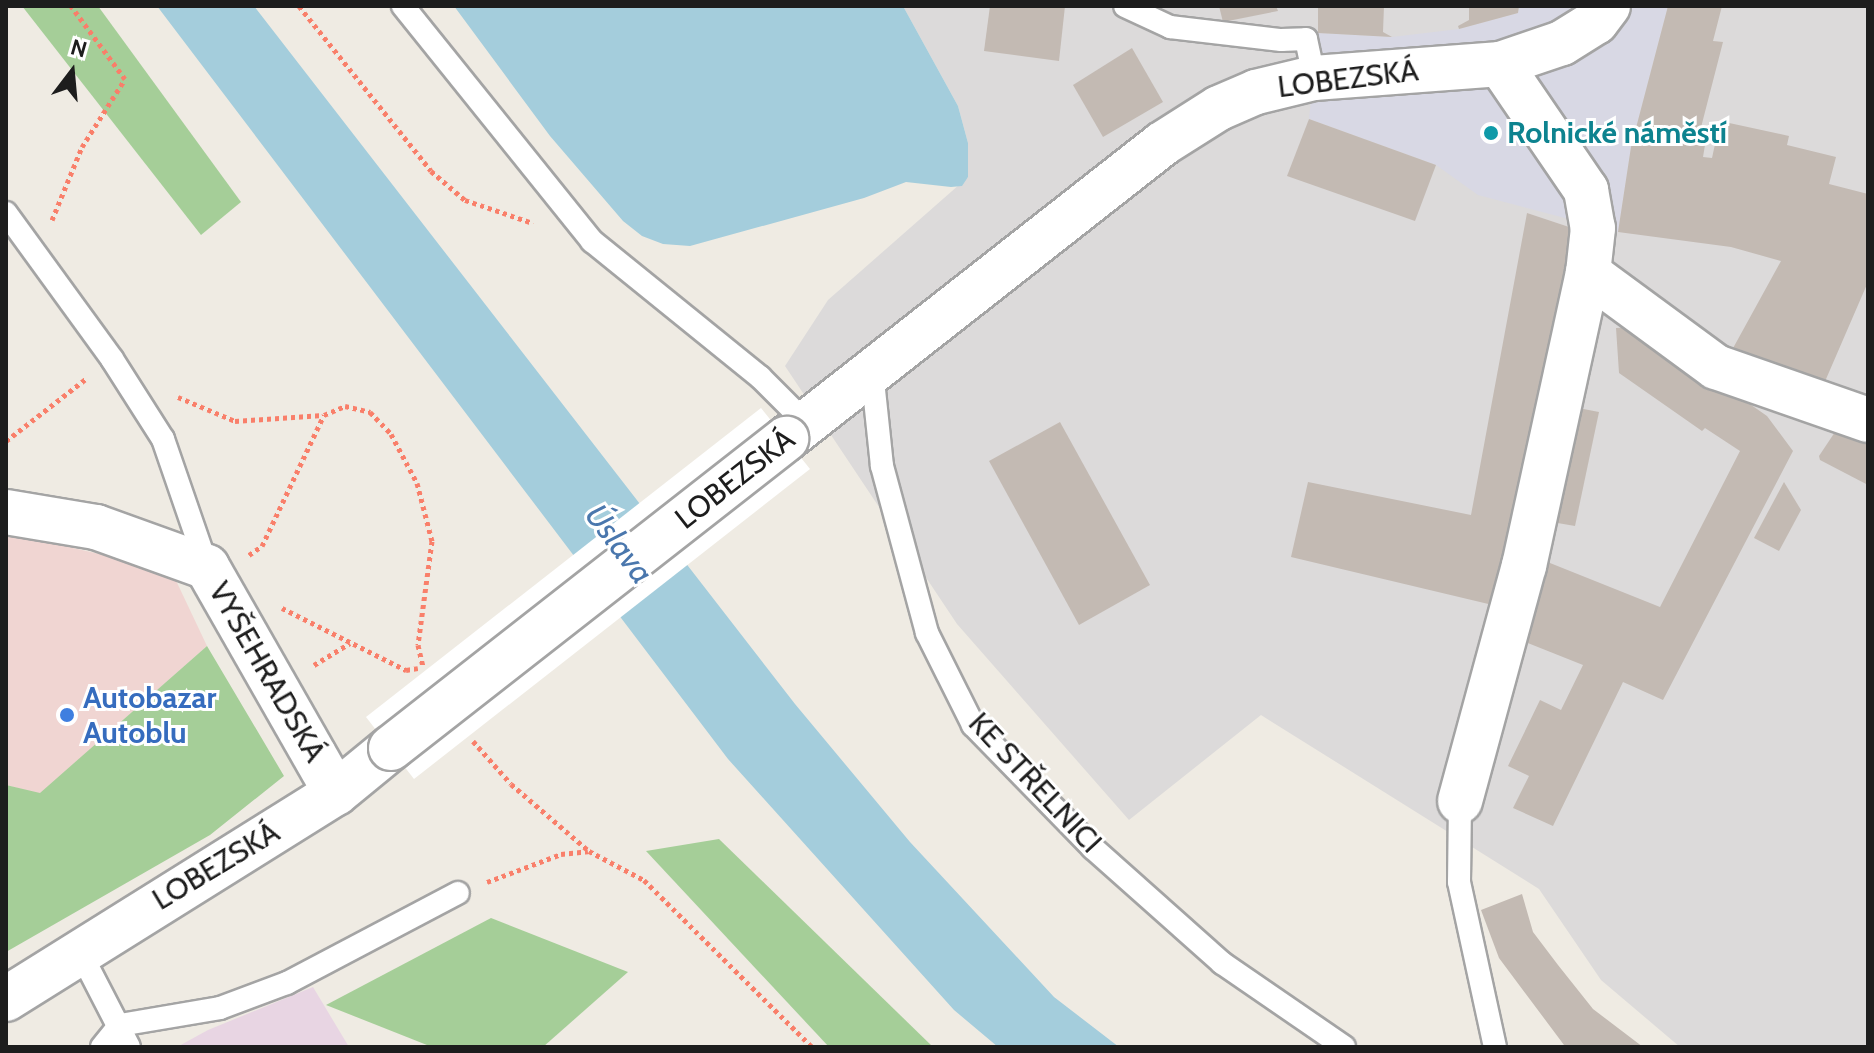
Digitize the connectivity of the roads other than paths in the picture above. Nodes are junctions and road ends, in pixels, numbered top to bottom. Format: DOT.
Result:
graph roads {
  1 [pos="403,6"];
  2 [pos="1125,6"];
  3 [pos="1608,6"];
  4 [pos="1500,64"];
  5 [pos="1314,78"];
  6 [pos="6,213"];
  7 [pos="1588,273"];
  8 [pos="872,371"];
  9 [pos="1868,420"];
  10 [pos="796,431"];
  11 [pos="6,512"];
  12 [pos="207,567"];
  13 [pos="336,793"];
  14 [pos="1460,801"];
  15 [pos="458,893"];
  16 [pos="79,950"];
  17 [pos="6,999"];
  18 [pos="120,1025"];
  19 [pos="102,1047"];
  20 [pos="129,1047"];
  21 [pos="1344,1047"];
  22 [pos="1495,1047"];
  1 -- 10 [label="lane"];
  2 -- 5 [label="lane"];
  3 -- 4 [label="street"];
  4 -- 5 [label="street, LOBEZSKÁ"];
  4 -- 7 [label="street"];
  5 -- 8 [label="street, LOBEZSKÁ"];
  6 -- 12 [label="lane"];
  7 -- 9 [label="street"];
  7 -- 14 [label="street"];
  8 -- 10 [label="street, LOBEZSKÁ"];
  8 -- 21 [label="lane, KE STŘELNICI"];
  10 -- 13 [label="street, LOBEZSKÁ, bridge"];
  11 -- 12 [label="street, VYŠEHRADSKÁ"];
  12 -- 13 [label="street, VYŠEHRADSKÁ"];
  13 -- 16 [label="street, LOBEZSKÁ"];
  14 -- 22 [label="lane"];
  15 -- 18 [label="lane"];
  16 -- 17 [label="street, LOBEZSKÁ"];
  16 -- 18 [label="lane"];
  18 -- 19 [label="lane"];
  18 -- 20 [label="lane"];
}
